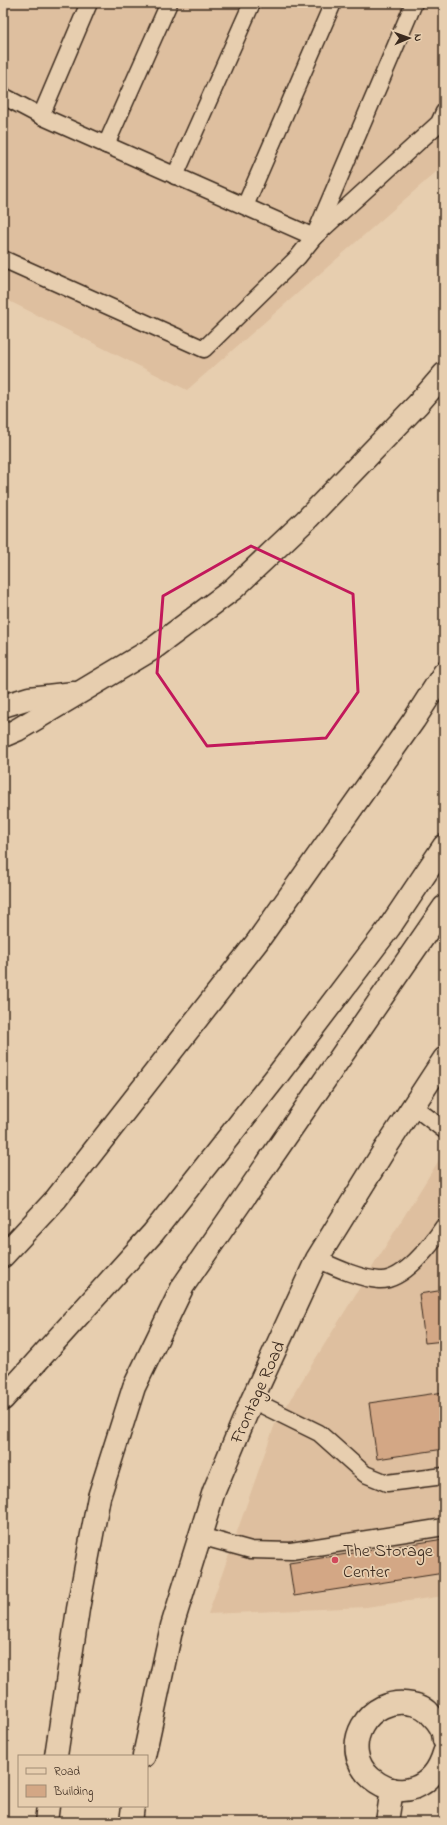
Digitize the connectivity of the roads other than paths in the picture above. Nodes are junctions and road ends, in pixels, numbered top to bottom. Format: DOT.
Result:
graph roads {
  1 [pos="89,3"];
  2 [pos="169,3"];
  3 [pos="252,3"];
  4 [pos="332,3"];
  5 [pos="414,3"];
  6 [pos="3,96"];
  7 [pos="444,112"];
  8 [pos="41,116"];
  9 [pos="106,145"];
  10 [pos="175,176"];
  11 [pos="245,206"];
  12 [pos="314,237"];
  13 [pos="3,259"];
  14 [pos="444,374"];
  15 [pos="444,673"];
  16 [pos="81,692"];
  17 [pos="3,706"];
  18 [pos="3,736"];
  19 [pos="444,846"];
  20 [pos="444,907"];
  21 [pos="444,1059"];
  22 [pos="413,1106"];
  23 [pos="444,1130"];
  24 [pos="444,1226"];
  25 [pos="3,1256"];
  26 [pos="318,1259"];
  27 [pos="3,1398"];
  28 [pos="252,1400"];
  29 [pos="444,1476"];
  30 [pos="444,1527"];
  31 [pos="200,1536"];
  32 [pos="444,1740"];
  33 [pos="444,1752"];
  34 [pos="56,1755"];
  35 [pos="144,1755"];
  36 [pos="392,1789"];
  37 [pos="48,1807"];
  38 [pos="133,1807"];
  39 [pos="46,1822"];
  40 [pos="131,1822"];
  41 [pos="387,1822"];
  1 -- 8 [label="lane"];
  2 -- 9 [label="lane"];
  3 -- 10 [label="lane"];
  4 -- 11 [label="lane"];
  5 -- 12 [label="lane"];
  6 -- 8 [label="lane"];
  7 -- 12 [label="lane"];
  8 -- 9 [label="lane"];
  9 -- 10 [label="lane"];
  10 -- 11 [label="lane"];
  11 -- 12 [label="lane"];
  12 -- 13 [label="lane"];
  14 -- 16 [label="main road"];
  15 -- 25 [label="main road"];
  16 -- 17 [label="main road"];
  16 -- 18 [label="main road"];
  19 -- 27 [label="main road"];
  20 -- 34 [label="main road"];
  21 -- 22 [label="main road, Frontage Road"];
  22 -- 23 [label="lane"];
  22 -- 26 [label="main road, Frontage Road"];
  24 -- 26 [label="lane"];
  26 -- 28 [label="main road, Frontage Road"];
  28 -- 29 [label="lane"];
  28 -- 31 [label="main road, Frontage Road"];
  30 -- 31 [label="lane"];
  31 -- 35 [label="main road, Frontage Road"];
  32 -- 36 [label="main road"];
  33 -- 36 [label="main road"];
  36 -- 41 [label="main road"];
  37 -- 39 [label="main road"];
  38 -- 40 [label="main road"];
}
